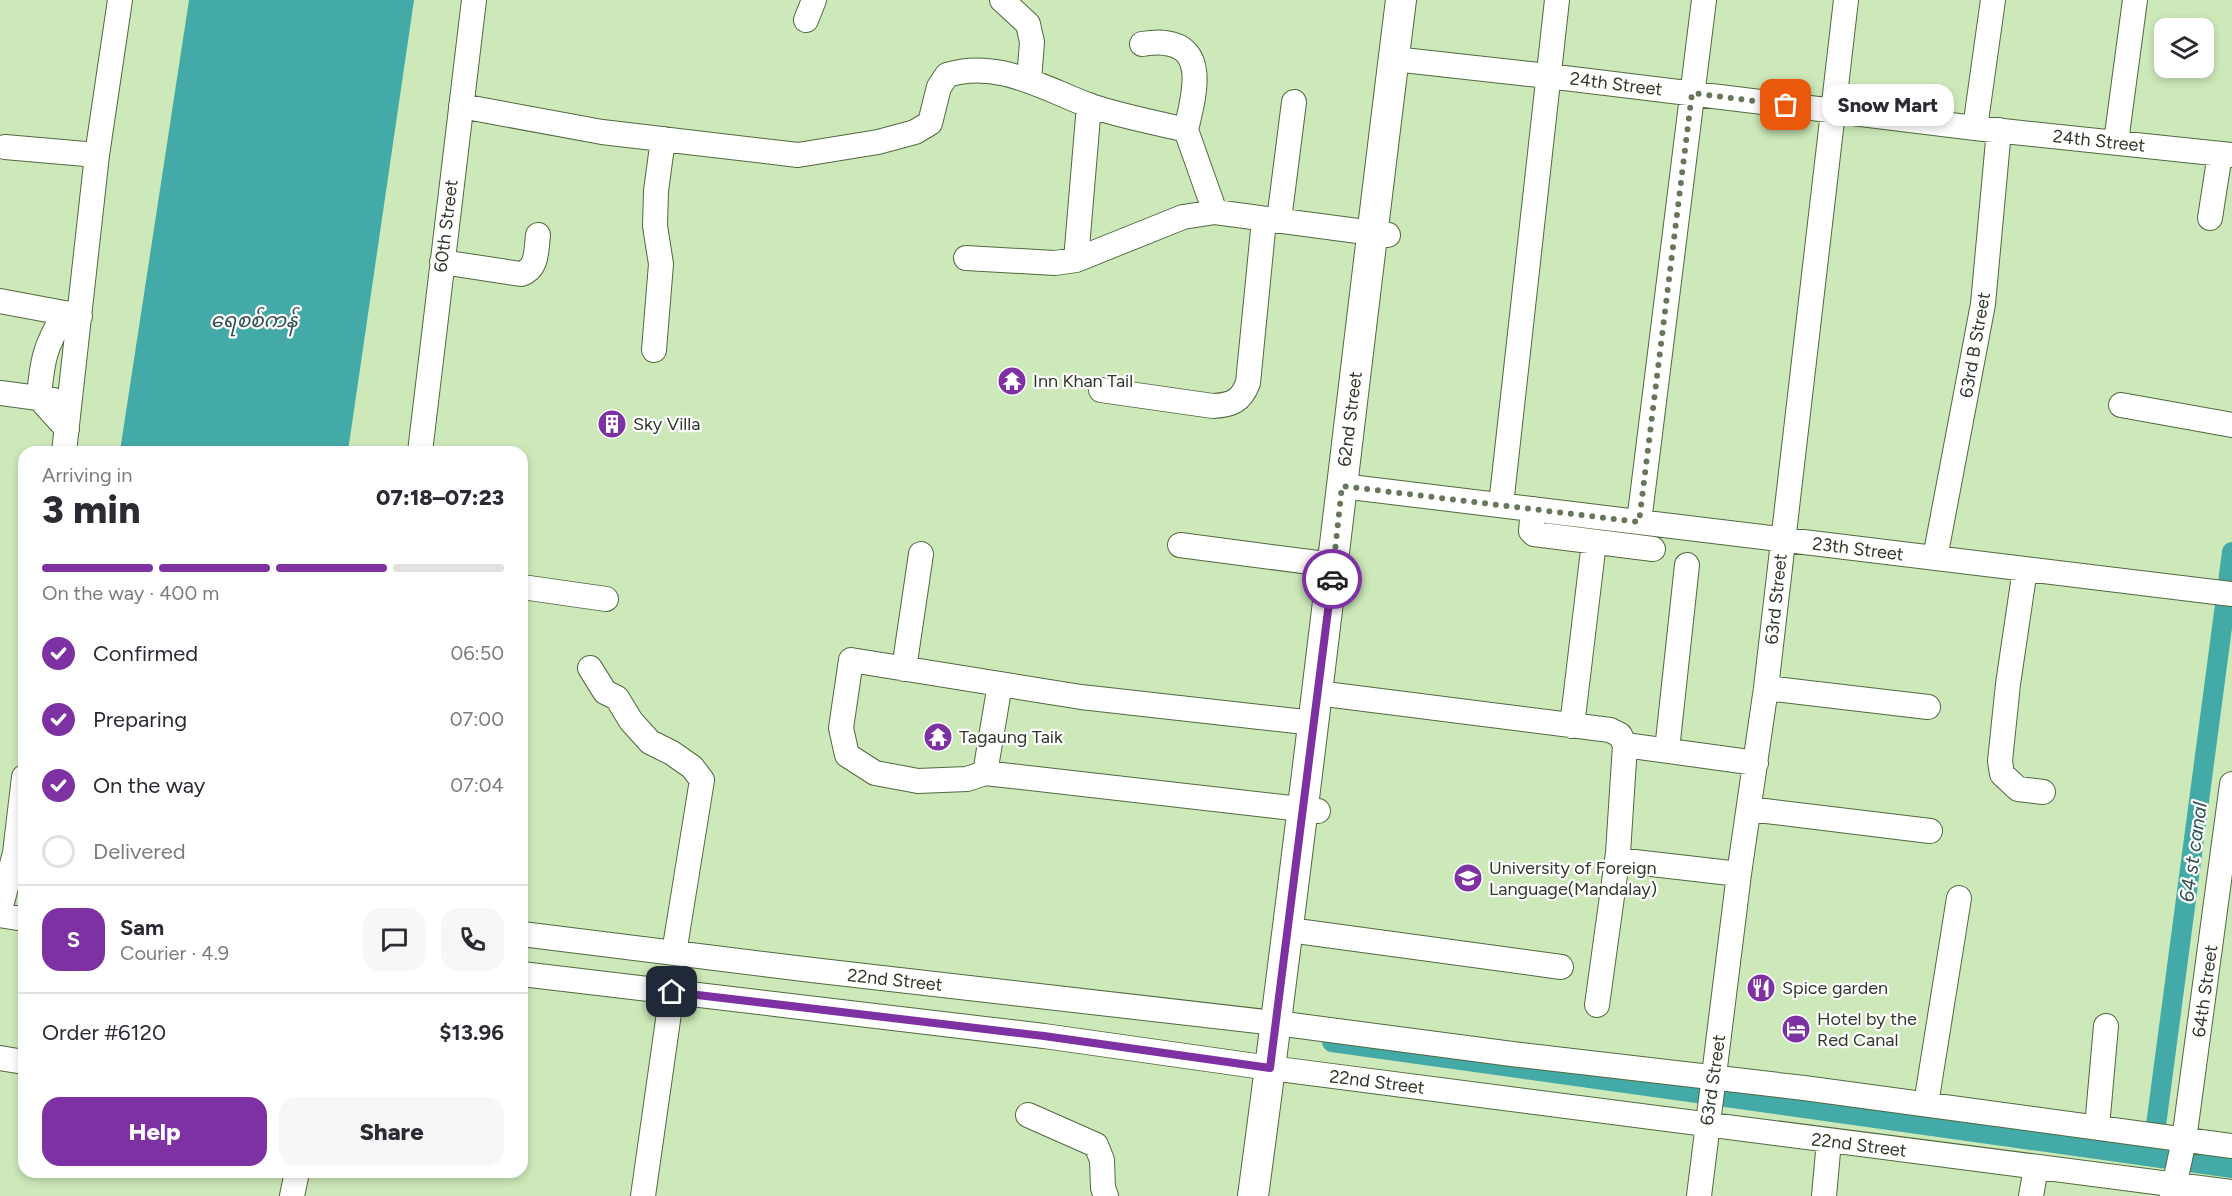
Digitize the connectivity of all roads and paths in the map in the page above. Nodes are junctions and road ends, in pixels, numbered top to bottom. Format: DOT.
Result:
graph roads {
  1 [pos="120,0"];
  2 [pos="474,0"];
  3 [pos="1002,0"];
  4 [pos="1401,0"];
  5 [pos="1418,0"];
  6 [pos="1557,0"];
  7 [pos="1704,0"];
  8 [pos="1846,0"];
  9 [pos="1993,0"];
  10 [pos="2134,0"];
  11 [pos="1142,44"];
  12 [pos="1402,60"];
  13 [pos="1031,66"];
  14 [pos="1548,76"];
  15 [pos="1692,93"];
  16 [pos="1294,102"];
  17 [pos="1089,105"];
  18 [pos="461,106"];
  19 [pos="1833,111"];
  20 [pos="1975,128"];
  21 [pos="1186,130"];
  22 [pos="2000,130"];
  23 [pos="663,139"];
  24 [pos="2116,142"];
  25 [pos="5,147"];
  26 [pos="97,155"];
  27 [pos="2226,155"];
  28 [pos="1215,212"];
  29 [pos="2210,218"];
  30 [pos="1272,220"];
  31 [pos="1380,234"];
  32 [pos="538,235"];
  33 [pos="966,258"];
  34 [pos="1076,260"];
  35 [pos="441,262"];
  36 [pos="0,301"];
  37 [pos="73,314"];
  38 [pos="654,350"];
  39 [pos="1101,390"];
  40 [pos="0,393"];
  41 [pos="39,398"];
  42 [pos="70,403"];
  43 [pos="2121,405"];
  44 [pos="2232,425"];
  45 [pos="66,440"];
  46 [pos="421,446"];
  47 [pos="1349,487"];
  48 [pos="1501,505"];
  49 [pos="1533,509"];
  50 [pos="1639,522"];
  51 [pos="1783,540"];
  52 [pos="1594,542"];
  53 [pos="1180,545"];
  54 [pos="1653,549"];
  55 [pos="921,554"];
  56 [pos="1935,558"];
  57 [pos="1333,565"];
  58 [pos="1687,565"];
  59 [pos="2025,569"];
  60 [pos="528,588"];
  61 [pos="2226,593"];
  62 [pos="606,599"];
  63 [pos="590,668"];
  64 [pos="904,669"];
  65 [pos="1000,684"];
  66 [pos="1766,688"];
  67 [pos="1333,695"];
  68 [pos="1928,707"];
  69 [pos="1314,723"];
  70 [pos="1572,726"];
  71 [pos="1625,745"];
  72 [pos="1667,750"];
  73 [pos="1756,763"];
  74 [pos="985,773"];
  75 [pos="2232,784"];
  76 [pos="2043,792"];
  77 [pos="1749,809"];
  78 [pos="1311,810"];
  79 [pos="18,828"];
  80 [pos="1930,831"];
  81 [pos="1617,860"];
  82 [pos="2227,868"];
  83 [pos="1739,874"];
  84 [pos="4,876"];
  85 [pos="1959,898"];
  86 [pos="0,910"];
  87 [pos="0,915"];
  88 [pos="18,918"];
  89 [pos="1304,932"];
  90 [pos="528,935"];
  91 [pos="674,953"];
  92 [pos="1561,967"];
  93 [pos="528,975"];
  94 [pos="672,992"];
  95 [pos="1597,1005"];
  96 [pos="2106,1026"];
  97 [pos="1283,1027"];
  98 [pos="0,1058"];
  99 [pos="18,1061"];
  100 [pos="1279,1066"];
  101 [pos="1711,1100"];
  102 [pos="1926,1104"];
  103 [pos="1028,1115"];
  104 [pos="2097,1127"];
  105 [pos="1829,1141"];
  106 [pos="2180,1141"];
  107 [pos="2232,1146"];
  108 [pos="2036,1168"];
  109 [pos="296,1178"];
  110 [pos="2165,1184"];
  111 [pos="2232,1192"];
  112 [pos="292,1196"];
  113 [pos="643,1196"];
  114 [pos="1106,1196"];
  115 [pos="1253,1196"];
  116 [pos="1271,1196"];
  117 [pos="1699,1196"];
  118 [pos="1824,1196"];
  119 [pos="2031,1196"];
  1 -- 26 [label="street"];
  2 -- 18 [label="street, 60th Street"];
  3 -- 13 [label="street"];
  4 -- 12 [label="main road, 62nd Street"];
  5 -- 12 [label="main road, 62nd Street"];
  6 -- 14 [label="street"];
  7 -- 15 [label="street"];
  8 -- 19 [label="street, 63rd Street"];
  9 -- 20 [label="street"];
  10 -- 24 [label="street"];
  11 -- 21 [label="street"];
  12 -- 14 [label="street, 24th Street"];
  12 -- 31 [label="main road, 62nd Street"];
  13 -- 17 [label="street"];
  13 -- 23 [label="street"];
  14 -- 15 [label="street, 24th Street"];
  14 -- 48 [label="street"];
  15 -- 19 [label="street, 24th Street"];
  15 -- 50 [label="street"];
  16 -- 30 [label="street"];
  17 -- 21 [label="street"];
  17 -- 34 [label="street"];
  18 -- 23 [label="street"];
  18 -- 35 [label="street, 60th Street"];
  19 -- 20 [label="street, 24th Street"];
  19 -- 51 [label="street, 63rd Street"];
  20 -- 22 [label="street, 24th Street"];
  21 -- 28 [label="street"];
  22 -- 24 [label="street, 24th Street"];
  22 -- 56 [label="street, 63rd B Street"];
  23 -- 38 [label="street"];
  24 -- 27 [label="street, 24th Street"];
  25 -- 26 [label="street"];
  26 -- 37 [label="street"];
  27 -- 29 [label="street"];
  28 -- 30 [label="street"];
  28 -- 34 [label="street"];
  30 -- 31 [label="street"];
  30 -- 39 [label="street"];
  31 -- 47 [label="main road, 62nd Street"];
  32 -- 35 [label="street"];
  33 -- 34 [label="street"];
  35 -- 46 [label="street, 60th Street"];
  36 -- 37 [label="street"];
  37 -- 41 [label="street"];
  37 -- 42 [label="street"];
  40 -- 41 [label="street"];
  41 -- 42 [label="street"];
  41 -- 45 [label="street"];
  42 -- 45 [label="street"];
  43 -- 44 [label="street"];
  47 -- 48 [label="street, 23th Street"];
  47 -- 57 [label="main road, 62nd Street"];
  47 -- 67 [label="main road, 62nd Street"];
  48 -- 49 [label="street, 23th Street"];
  49 -- 50 [label="street, 23th Street"];
  49 -- 52 [label="street"];
  50 -- 51 [label="street, 23th Street"];
  51 -- 56 [label="street, 23th Street"];
  51 -- 66 [label="street, 63rd Street"];
  52 -- 54 [label="street"];
  52 -- 70 [label="street"];
  53 -- 57 [label="street"];
  55 -- 64 [label="street"];
  56 -- 59 [label="street, 23th Street"];
  57 -- 69 [label="main road, 62nd Street"];
  58 -- 72 [label="street"];
  59 -- 61 [label="street, 23th Street"];
  59 -- 76 [label="street"];
  60 -- 62 [label="street"];
  63 -- 91 [label="street"];
  64 -- 65 [label="street"];
  64 -- 74 [label="street"];
  65 -- 69 [label="street"];
  65 -- 74 [label="street"];
  66 -- 68 [label="street"];
  66 -- 73 [label="street, 63rd Street"];
  67 -- 70 [label="street"];
  67 -- 78 [label="main road, 62nd Street"];
  69 -- 78 [label="main road, 62nd Street"];
  70 -- 71 [label="street"];
  71 -- 72 [label="street"];
  71 -- 81 [label="street"];
  72 -- 73 [label="street"];
  73 -- 77 [label="street, 63rd Street"];
  74 -- 78 [label="street"];
  75 -- 82 [label="street, 64th Street"];
  77 -- 80 [label="street"];
  77 -- 83 [label="street, 63rd Street"];
  78 -- 89 [label="main road, 62nd Street"];
  78 -- 97 [label="main road, 62nd Street"];
  79 -- 84 [label="street"];
  81 -- 83 [label="street"];
  81 -- 95 [label="street"];
  82 -- 106 [label="street, 64th Street"];
  83 -- 101 [label="street, 63rd Street"];
  84 -- 86 [label="street"];
  85 -- 102 [label="street"];
  87 -- 88 [label="street"];
  89 -- 92 [label="street"];
  89 -- 97 [label="main road, 62nd Street"];
  90 -- 91 [label="street, 22nd Street"];
  91 -- 97 [label="street, 22nd Street"];
  93 -- 94 [label="street, 22nd Street"];
  94 -- 100 [label="street, 22nd Street"];
  94 -- 113 [label="street"];
  96 -- 104 [label="street"];
  97 -- 100 [label="main road, 62nd Street"];
  97 -- 101 [label="street, 22nd Street"];
  98 -- 99 [label="street"];
  100 -- 101 [label="street, 22nd Street"];
  100 -- 115 [label="main road, 62nd Street"];
  100 -- 116 [label="main road, 62nd Street"];
  101 -- 102 [label="street, 22nd Street"];
  101 -- 105 [label="street, 22nd Street"];
  101 -- 117 [label="street, 63rd Street"];
  102 -- 104 [label="street, 22nd Street"];
  103 -- 114 [label="street"];
  104 -- 106 [label="street, 22nd Street"];
  105 -- 108 [label="street, 22nd Street"];
  105 -- 118 [label="street"];
  106 -- 107 [label="street, 22nd Street"];
  106 -- 110 [label="street, 64th Street"];
  108 -- 110 [label="street, 22nd Street"];
  108 -- 119 [label="street"];
  109 -- 112 [label="street"];
  110 -- 111 [label="street, 22nd Street"];
}
